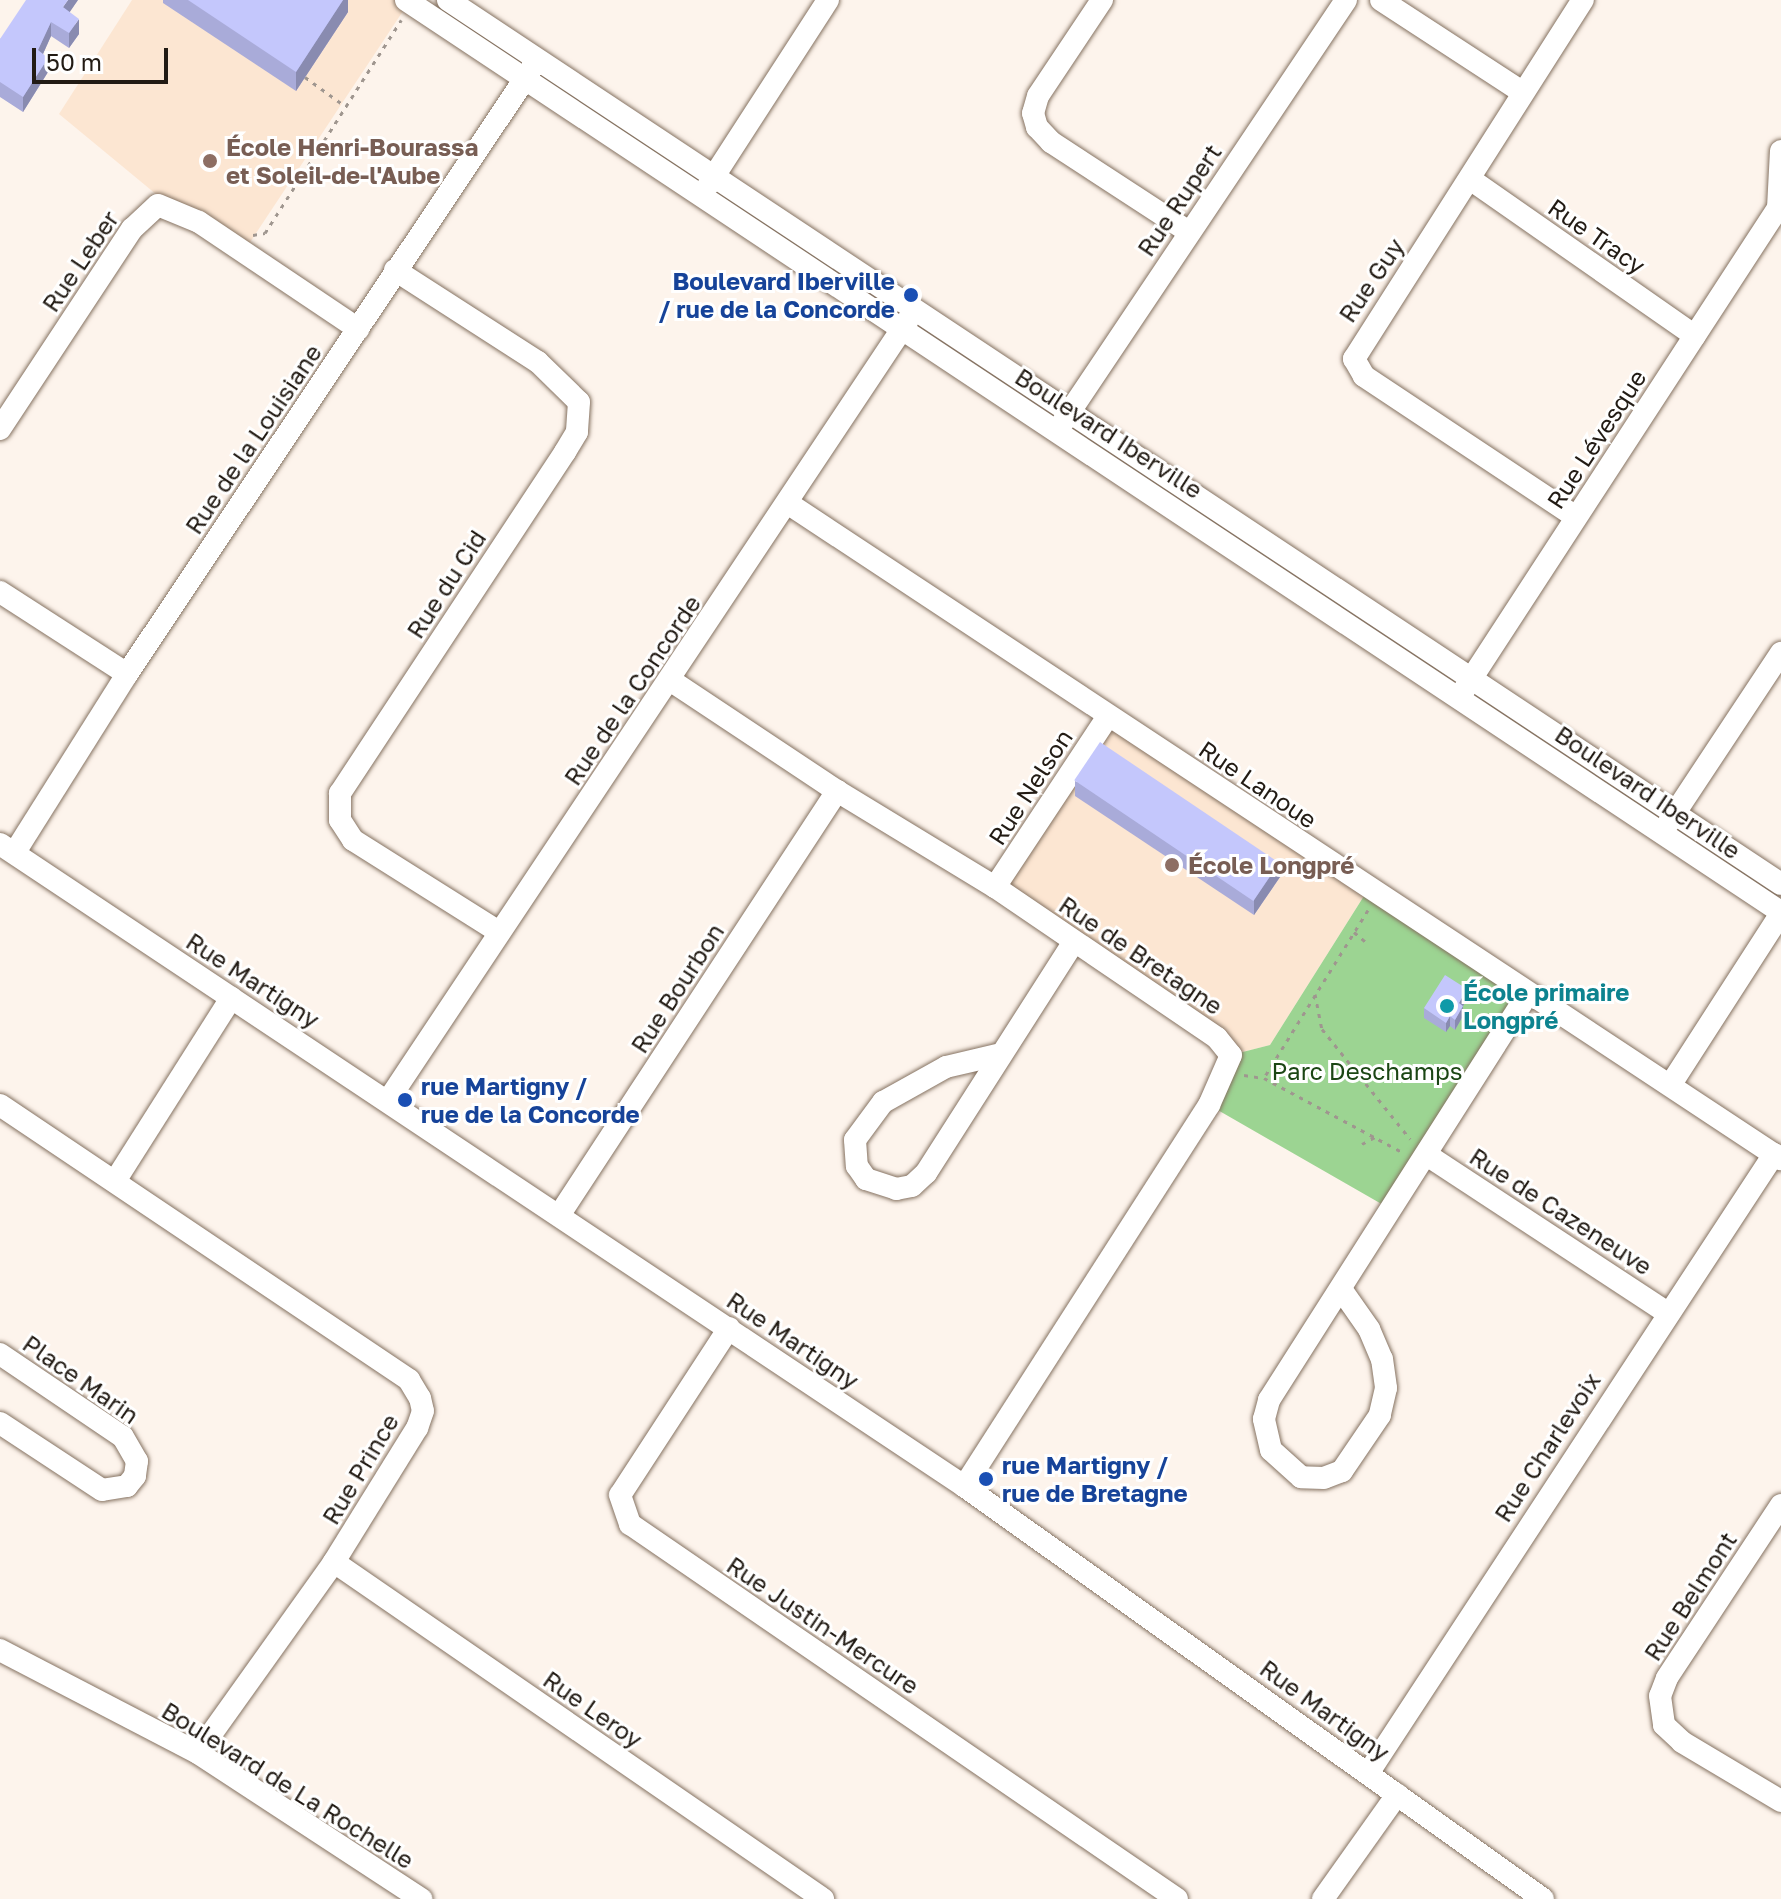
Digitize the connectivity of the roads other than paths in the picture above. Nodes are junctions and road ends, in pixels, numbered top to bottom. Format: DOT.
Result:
graph roads {
  1 [pos="448,0"];
  2 [pos="828,0"];
  3 [pos="1102,0"];
  4 [pos="1346,0"];
  5 [pos="1381,0"];
  6 [pos="1583,0"];
  7 [pos="409,2"];
  8 [pos="540,57"];
  9 [pos="525,79"];
  10 [pos="1522,92"];
  11 [pos="1781,151"];
  12 [pos="715,174"];
  13 [pos="1470,179"];
  14 [pos="702,196"];
  15 [pos="1780,207"];
  16 [pos="1189,232"];
  17 [pos="395,270"];
  18 [pos="916,309"];
  19 [pos="358,329"];
  20 [pos="901,329"];
  21 [pos="1695,336"];
  22 [pos="1064,421"];
  23 [pos="0,429"];
  24 [pos="789,504"];
  25 [pos="1576,517"];
  26 [pos="0,592"];
  27 [pos="1781,653"];
  28 [pos="127,674"];
  29 [pos="670,680"];
  30 [pos="1465,688"];
  31 [pos="1108,716"];
  32 [pos="837,791"];
  33 [pos="1676,812"];
  34 [pos="1663,832"];
  35 [pos="8,848"];
  36 [pos="1781,884"];
  37 [pos="995,887"];
  38 [pos="1781,913"];
  39 [pos="499,932"];
  40 [pos="1073,943"];
  41 [pos="1528,993"];
  42 [pos="231,998"];
  43 [pos="997,1055"];
  44 [pos="1671,1084"];
  45 [pos="389,1099"];
  46 [pos="0,1105"];
  47 [pos="1416,1152"];
  48 [pos="1777,1156"];
  49 [pos="115,1181"];
  50 [pos="560,1214"];
  51 [pos="1341,1289"];
  52 [pos="1666,1312"];
  53 [pos="729,1328"];
  54 [pos="0,1354"];
  55 [pos="0,1423"];
  56 [pos="964,1486"];
  57 [pos="1781,1505"];
  58 [pos="334,1562"];
  59 [pos="0,1650"];
  60 [pos="198,1753"];
  61 [pos="1369,1772"];
  62 [pos="1397,1795"];
  63 [pos="1781,1801"];
  64 [pos="421,1899"];
  65 [pos="823,1899"];
  66 [pos="1177,1899"];
  67 [pos="1323,1899"];
  68 [pos="1543,1899"];
  1 -- 8 [label="street, Boulevard Iberville"];
  2 -- 12 [label="street"];
  3 -- 16 [label="street"];
  4 -- 16 [label="street, Rue Rupert"];
  5 -- 10 [label="street"];
  6 -- 10 [label="street, Rue Guy"];
  7 -- 9 [label="street, Boulevard Iberville"];
  8 -- 9 [label="street, Rue de la Louisiane"];
  8 -- 12 [label="street, Boulevard Iberville"];
  9 -- 14 [label="street, Boulevard Iberville"];
  9 -- 17 [label="street, Rue de la Louisiane"];
  10 -- 13 [label="street, Rue Guy"];
  11 -- 15 [label="street, Rue Lévesque"];
  12 -- 14 [label="street"];
  12 -- 18 [label="street, Boulevard Iberville"];
  13 -- 21 [label="street, Rue Tracy"];
  13 -- 25 [label="street, Rue Guy"];
  14 -- 20 [label="street, Boulevard Iberville"];
  15 -- 21 [label="street, Rue Lévesque"];
  16 -- 22 [label="street, Rue Rupert"];
  17 -- 19 [label="street, Rue de la Louisiane"];
  17 -- 39 [label="street, Rue du Cid"];
  18 -- 20 [label="street, Rue de la Concorde"];
  18 -- 22 [label="street, Boulevard Iberville"];
  19 -- 23 [label="street, Rue Leber"];
  19 -- 28 [label="street, Rue de la Louisiane"];
  20 -- 22 [label="street, Boulevard Iberville"];
  20 -- 24 [label="street, Rue de la Concorde"];
  21 -- 25 [label="street, Rue Lévesque"];
  22 -- 30 [label="street, Boulevard Iberville"];
  24 -- 29 [label="street, Rue de la Concorde"];
  24 -- 31 [label="street, Rue Lanoue"];
  25 -- 30 [label="street, Rue Lévesque"];
  26 -- 28 [label="street"];
  27 -- 33 [label="street"];
  28 -- 35 [label="street, Rue de la Louisiane"];
  29 -- 32 [label="street, Rue de Bretagne"];
  29 -- 39 [label="street, Rue de la Concorde"];
  30 -- 33 [label="street, Boulevard Iberville"];
  30 -- 34 [label="street, Boulevard Iberville"];
  31 -- 37 [label="street, Rue Nelson"];
  31 -- 41 [label="street, Rue Lanoue"];
  32 -- 37 [label="street, Rue de Bretagne"];
  32 -- 50 [label="street, Rue Bourbon"];
  33 -- 34 [label="street"];
  33 -- 36 [label="street, Boulevard Iberville"];
  34 -- 38 [label="street, Boulevard Iberville"];
  35 -- 42 [label="street, Rue Martigny"];
  37 -- 40 [label="street, Rue de Bretagne"];
  38 -- 44 [label="street"];
  39 -- 45 [label="street, Rue de la Concorde"];
  40 -- 43 [label="street"];
  40 -- 56 [label="street, Rue de Bretagne"];
  41 -- 44 [label="street, Rue Lanoue"];
  41 -- 47 [label="street"];
  42 -- 45 [label="street, Rue Martigny"];
  42 -- 49 [label="street"];
  43 -- 43 [label="street"];
  44 -- 48 [label="street, Rue Lanoue"];
  45 -- 50 [label="street, Rue Martigny"];
  46 -- 49 [label="street, Rue Prince"];
  47 -- 51 [label="street"];
  47 -- 52 [label="street, Rue de Cazeneuve"];
  48 -- 52 [label="street, Rue Charlevoix"];
  49 -- 58 [label="street, Rue Prince"];
  50 -- 53 [label="street, Rue Martigny"];
  51 -- 51 [label="street"];
  52 -- 61 [label="street, Rue Charlevoix"];
  53 -- 56 [label="street, Rue Martigny"];
  53 -- 66 [label="street, Rue Justin-Mercure"];
  54 -- 55 [label="street, Place Marin"];
  56 -- 61 [label="street, Rue Martigny"];
  57 -- 63 [label="street, Rue Belmont"];
  58 -- 60 [label="street, Rue Prince"];
  58 -- 65 [label="street, Rue Leroy"];
  59 -- 60 [label="street, Boulevard de La Rochelle"];
  60 -- 64 [label="street, Boulevard de La Rochelle"];
  61 -- 62 [label="street, Rue Martigny"];
  62 -- 67 [label="street"];
  62 -- 68 [label="street, Rue Martigny"];
}
